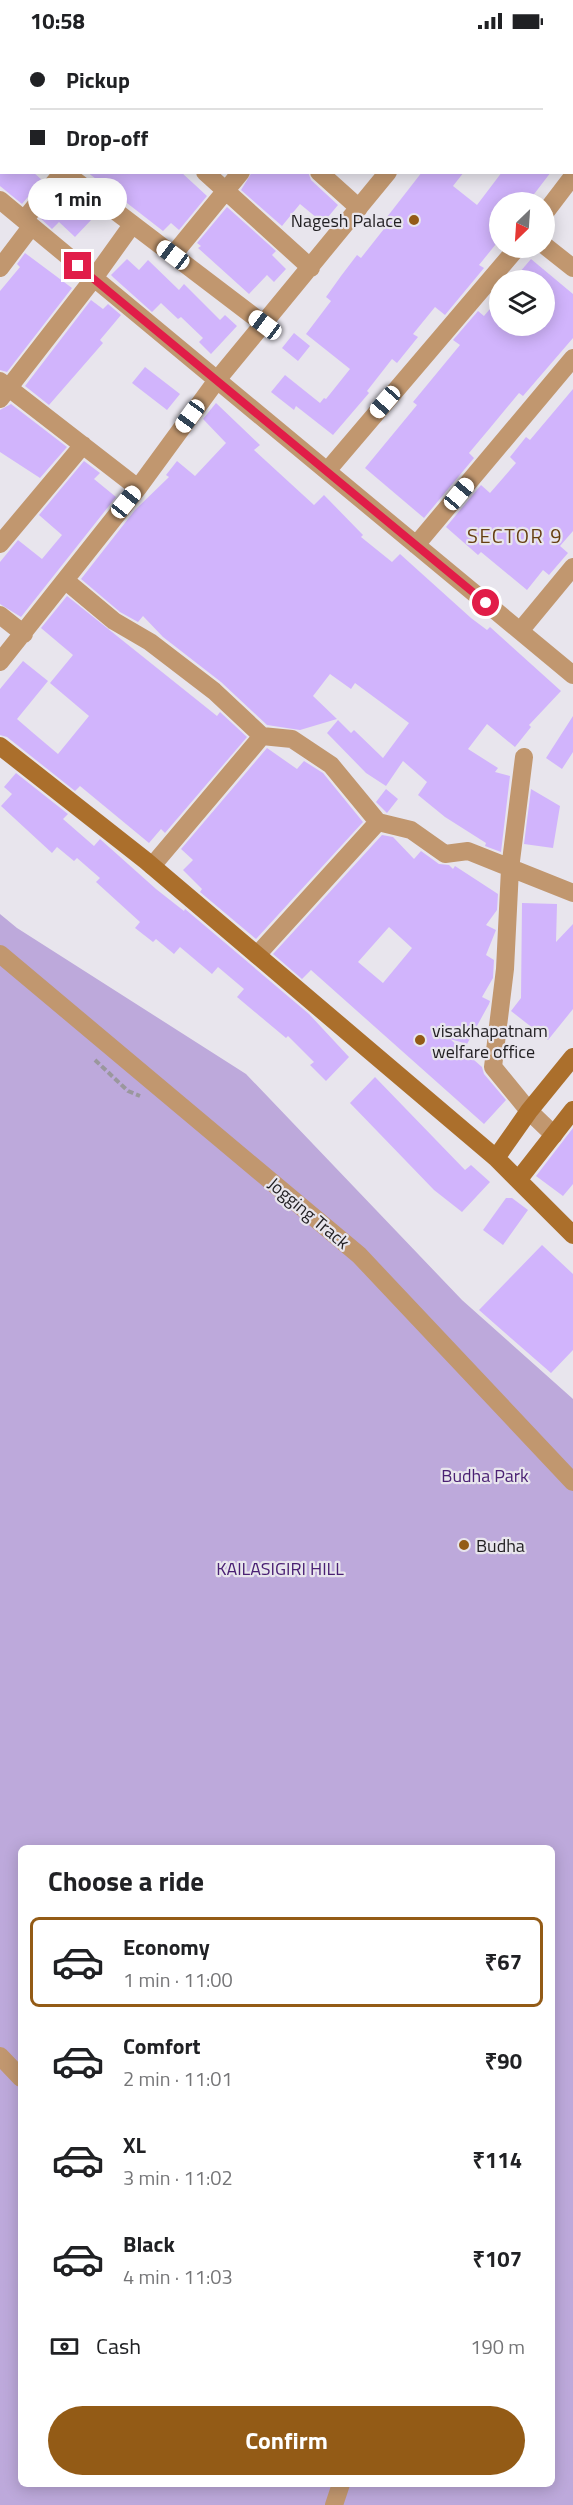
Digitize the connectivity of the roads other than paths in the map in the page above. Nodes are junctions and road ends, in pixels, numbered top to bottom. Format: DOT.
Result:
graph roads {
  1 [pos="62,174"];
  2 [pos="66,174"];
  3 [pos="207,174"];
  4 [pos="239,174"];
  5 [pos="321,174"];
  6 [pos="386,174"];
  7 [pos="573,176"];
  8 [pos="225,191"];
  9 [pos="0,200"];
  10 [pos="555,200"];
  11 [pos="359,208"];
  12 [pos="28,223"];
  13 [pos="132,225"];
  14 [pos="555,254"];
  15 [pos="173,255"];
  16 [pos="509,258"];
  17 [pos="0,268"];
  18 [pos="311,268"];
  19 [pos="573,268"];
  20 [pos="94,278"];
  21 [pos="265,325"];
  22 [pos="573,358"];
  23 [pos="217,380"];
  24 [pos="3,389"];
  25 [pos="82,445"];
  26 [pos="327,471"];
  27 [pos="138,488"];
  28 [pos="0,544"];
  29 [pos="417,545"];
  30 [pos="573,567"];
  31 [pos="66,581"];
  32 [pos="0,615"];
  33 [pos="520,632"];
  34 [pos="24,634"];
  35 [pos="0,662"];
  36 [pos="573,675"];
  37 [pos="262,736"];
  38 [pos="0,746"];
  39 [pos="524,757"];
  40 [pos="378,822"];
  41 [pos="152,866"];
  42 [pos="510,869"];
  43 [pos="573,893"];
  44 [pos="0,954"];
  45 [pos="257,955"];
  46 [pos="573,1057"];
  47 [pos="573,1110"];
  48 [pos="529,1111"];
  49 [pos="554,1135"];
  50 [pos="496,1158"];
  51 [pos="519,1179"];
  52 [pos="573,1235"];
  53 [pos="573,1482"];
  54 [pos="0,2056"];
  55 [pos="18,2075"];
  56 [pos="340,2487"];
  57 [pos="334,2505"];
  1 -- 12 [label="street"];
  2 -- 13 [label="street"];
  3 -- 8 [label="street"];
  4 -- 8 [label="street"];
  5 -- 11 [label="street"];
  6 -- 11 [label="street"];
  7 -- 10 [label="street"];
  8 -- 15 [label="street"];
  8 -- 18 [label="street"];
  9 -- 12 [label="street"];
  11 -- 18 [label="street"];
  12 -- 17 [label="street"];
  12 -- 20 [label="street"];
  13 -- 15 [label="street"];
  13 -- 20 [label="street"];
  14 -- 19 [label="street"];
  15 -- 21 [label="street"];
  16 -- 26 [label="street"];
  18 -- 21 [label="street"];
  20 -- 23 [label="street"];
  20 -- 24 [label="street"];
  21 -- 23 [label="street"];
  22 -- 29 [label="street"];
  23 -- 26 [label="street"];
  23 -- 27 [label="street"];
  24 -- 25 [label="street"];
  25 -- 27 [label="street"];
  25 -- 28 [label="street"];
  26 -- 29 [label="street"];
  27 -- 31 [label="street"];
  29 -- 33 [label="street"];
  30 -- 33 [label="street"];
  31 -- 34 [label="street"];
  31 -- 37 [label="street"];
  32 -- 34 [label="street"];
  33 -- 36 [label="street"];
  34 -- 35 [label="street"];
  37 -- 40 [label="street"];
  37 -- 41 [label="street"];
  38 -- 41 [label="street"];
  39 -- 42 [label="street"];
  40 -- 42 [label="street"];
  40 -- 45 [label="street"];
  41 -- 45 [label="street"];
  42 -- 43 [label="street"];
  42 -- 48 [label="street"];
  44 -- 53 [label="street"];
  45 -- 50 [label="street"];
  46 -- 48 [label="street"];
  47 -- 49 [label="street"];
  48 -- 49 [label="street"];
  48 -- 50 [label="street"];
  49 -- 51 [label="street"];
  50 -- 51 [label="street"];
  51 -- 52 [label="street"];
  54 -- 55 [label="street"];
  56 -- 57 [label="street"];
}
